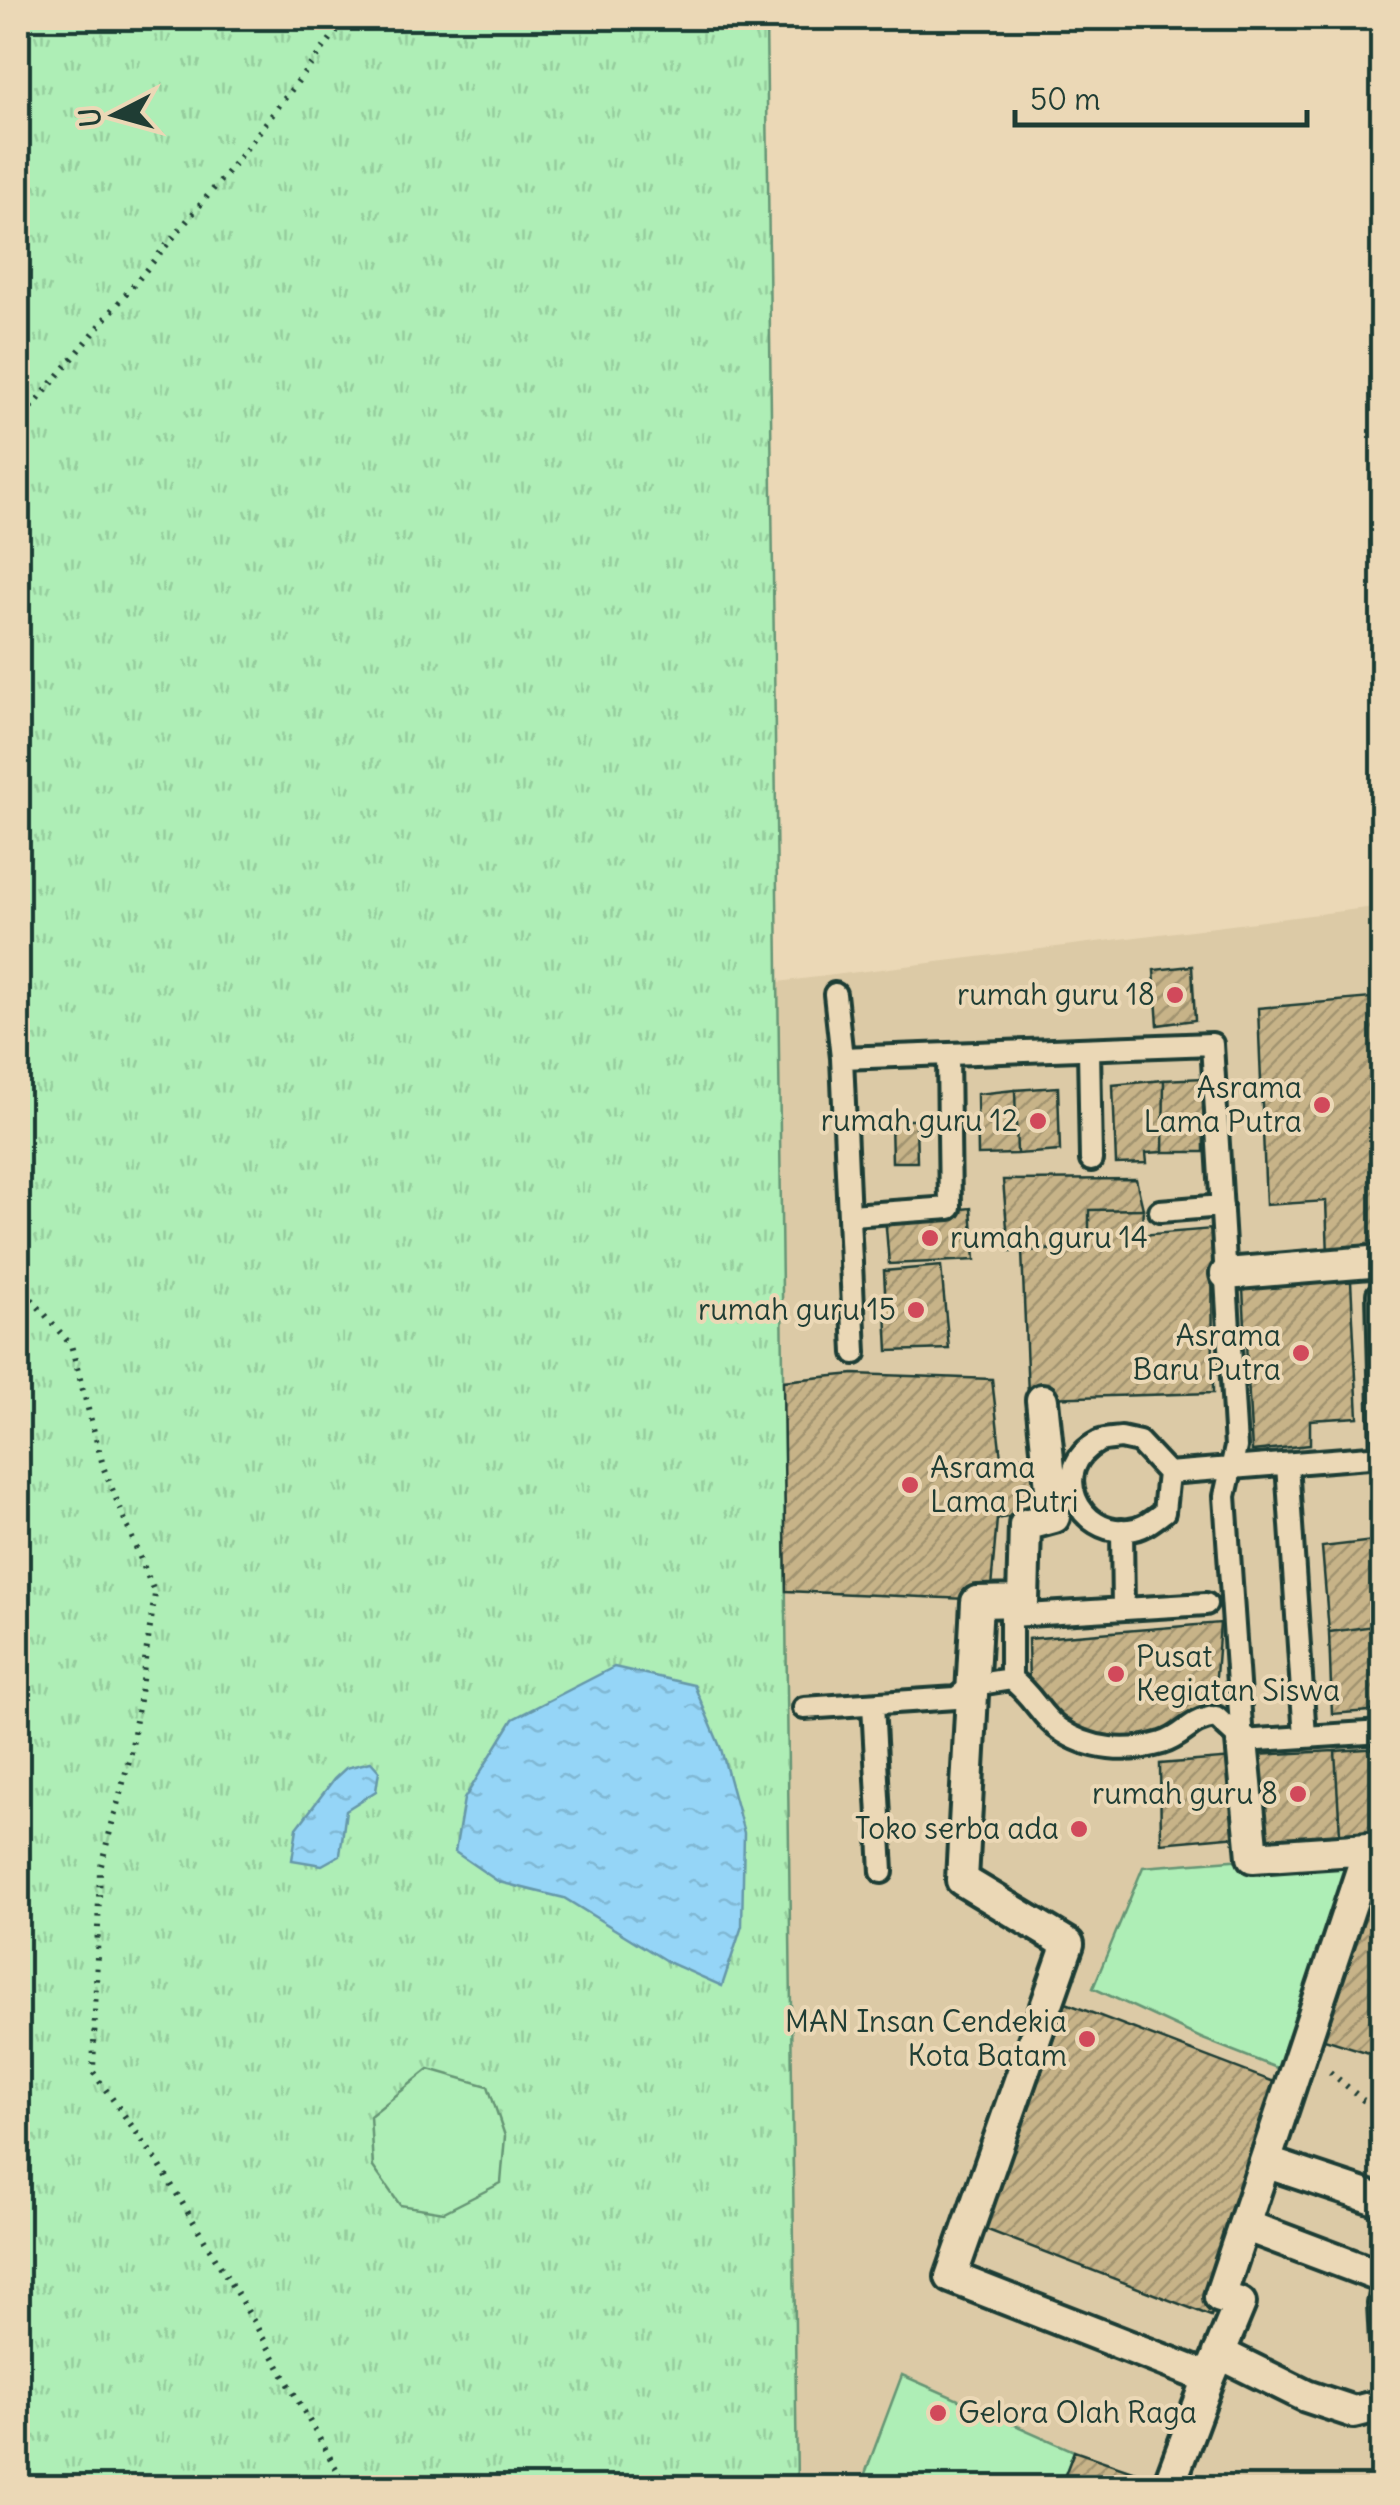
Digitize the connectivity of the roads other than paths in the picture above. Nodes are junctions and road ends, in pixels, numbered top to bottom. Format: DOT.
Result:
graph roads {
  1 [pos="835,994"];
  2 [pos="1089,1049"];
  3 [pos="948,1055"];
  4 [pos="842,1058"];
  5 [pos="1091,1160"];
  6 [pos="1222,1206"];
  7 [pos="1160,1212"];
  8 [pos="851,1215"];
  9 [pos="1382,1261"];
  10 [pos="1226,1274"];
  11 [pos="1378,1294"];
  12 [pos="856,1353"];
  13 [pos="1042,1400"];
  14 [pos="1382,1455"];
  15 [pos="1287,1464"];
  16 [pos="1229,1469"];
  17 [pos="1168,1474"];
  18 [pos="1122,1530"];
  19 [pos="1206,1604"];
  20 [pos="1122,1609"];
  21 [pos="1012,1679"];
  22 [pos="973,1685"];
  23 [pos="873,1704"];
  24 [pos="804,1708"];
  25 [pos="1382,1732"];
  26 [pos="1305,1737"];
  27 [pos="1242,1741"];
  28 [pos="882,1872"];
  29 [pos="1265,2162"];
  30 [pos="1382,2201"];
  31 [pos="1244,2225"];
  32 [pos="1382,2277"];
  33 [pos="1382,2287"];
  34 [pos="1382,2361"];
  35 [pos="1214,2365"];
  36 [pos="1382,2405"];
  37 [pos="1168,2488"];
  1 -- 4 [label="lane"];
  2 -- 3 [label="lane"];
  2 -- 5 [label="lane"];
  2 -- 6 [label="lane"];
  3 -- 4 [label="lane"];
  3 -- 8 [label="lane"];
  4 -- 8 [label="lane"];
  6 -- 7 [label="lane"];
  6 -- 10 [label="lane"];
  8 -- 12 [label="lane"];
  9 -- 10 [label="street"];
  10 -- 16 [label="lane"];
  11 -- 14 [label="lane"];
  13 -- 22 [label="street"];
  14 -- 15 [label="lane"];
  15 -- 16 [label="lane"];
  15 -- 26 [label="lane"];
  16 -- 17 [label="lane"];
  16 -- 27 [label="lane"];
  17 -- 18 [label="lane"];
  17 -- 18 [label="lane"];
  18 -- 20 [label="lane"];
  19 -- 20 [label="lane"];
  20 -- 21 [label="lane"];
  21 -- 22 [label="lane"];
  21 -- 27 [label="lane"];
  22 -- 23 [label="lane"];
  22 -- 35 [label="street"];
  23 -- 24 [label="lane"];
  23 -- 28 [label="lane"];
  25 -- 26 [label="lane"];
  26 -- 27 [label="lane"];
  27 -- 29 [label="street"];
  29 -- 30 [label="street"];
  29 -- 31 [label="street"];
  31 -- 32 [label="street"];
  31 -- 35 [label="street"];
  33 -- 34 [label="lane"];
  35 -- 36 [label="street"];
  35 -- 37 [label="street"];
}
